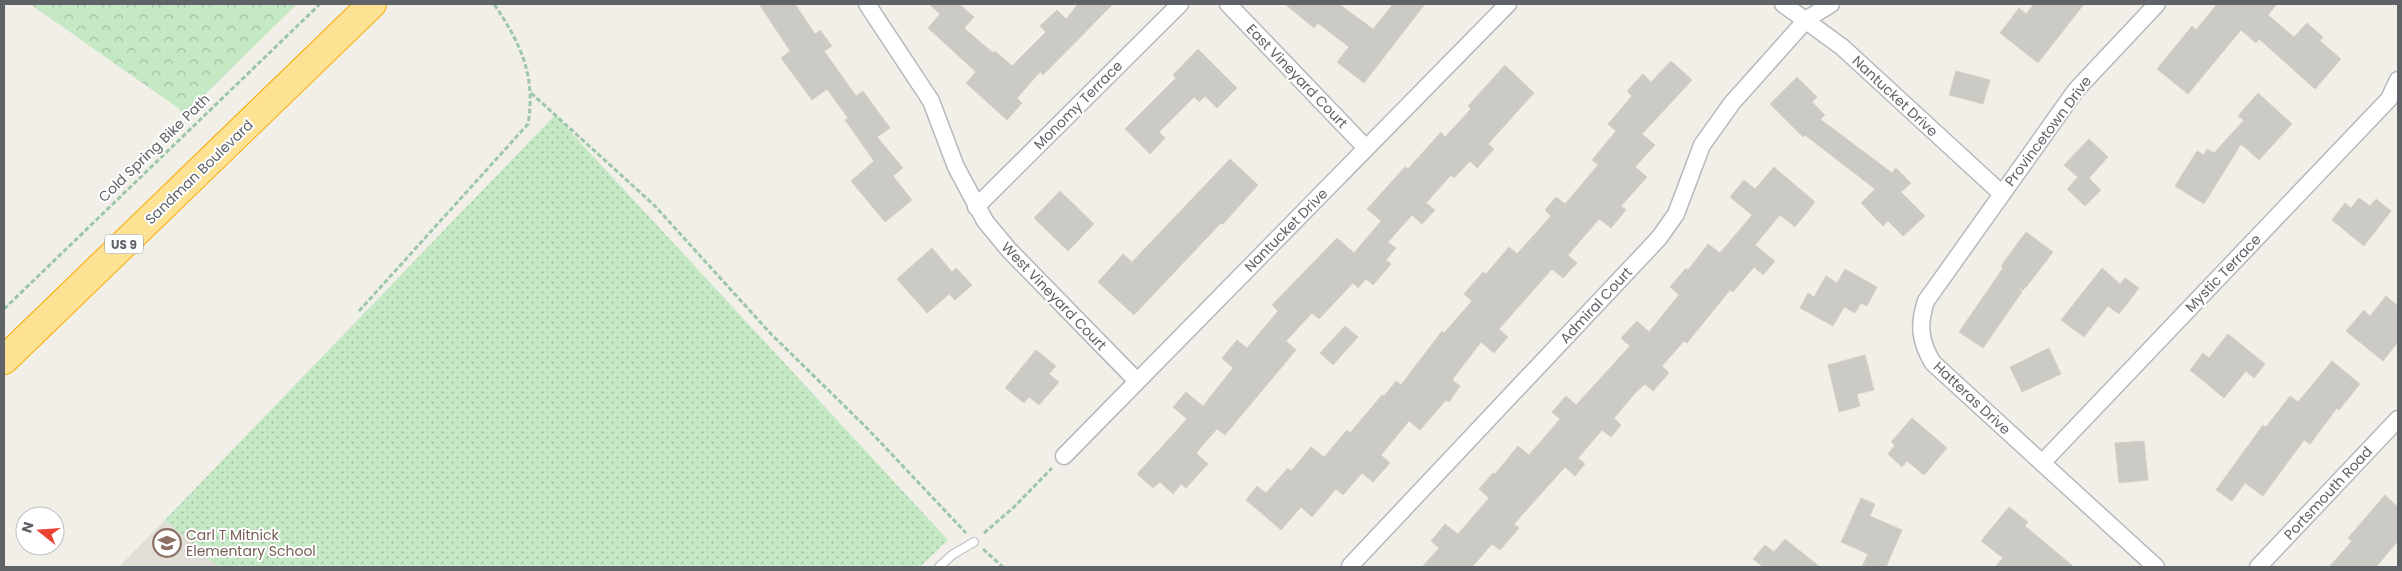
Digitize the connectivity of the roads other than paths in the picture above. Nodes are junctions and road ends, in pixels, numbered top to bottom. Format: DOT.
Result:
graph roads {
  1 [pos="372,4"];
  2 [pos="867,4"];
  3 [pos="1180,4"];
  4 [pos="1228,4"];
  5 [pos="1508,4"];
  6 [pos="1783,4"];
  7 [pos="1831,4"];
  8 [pos="2157,4"];
  9 [pos="1807,20"];
  10 [pos="2398,80"];
  11 [pos="1366,148"];
  12 [pos="2002,194"];
  13 [pos="976,207"];
  14 [pos="4,360"];
  15 [pos="1137,381"];
  16 [pos="2398,419"];
  17 [pos="1064,456"];
  18 [pos="2042,463"];
  19 [pos="974,542"];
  20 [pos="1350,566"];
  21 [pos="939,567"];
  22 [pos="2156,567"];
  23 [pos="2258,567"];
  1 -- 14 [label="highway, Sandman Boulevard / US 9"];
  2 -- 13 [label="street, West Vineyard Court"];
  3 -- 13 [label="street, Monomy Terrace"];
  4 -- 11 [label="street, East Vineyard Court"];
  5 -- 11 [label="street, Nantucket Drive"];
  6 -- 9 [label="street, Nantucket Drive"];
  7 -- 9 [label="street, Admiral Court"];
  8 -- 12 [label="street, Provincetown Drive"];
  9 -- 12 [label="street, Nantucket Drive"];
  9 -- 20 [label="street, Admiral Court"];
  10 -- 18 [label="street, Mystic Terrace"];
  11 -- 15 [label="street, Nantucket Drive"];
  12 -- 18 [label="street, Hatteras Drive"];
  13 -- 15 [label="street, West Vineyard Court"];
  15 -- 17 [label="street, Nantucket Drive"];
  16 -- 23 [label="street, Portsmouth Road"];
  18 -- 22 [label="street, Hatteras Drive"];
  19 -- 21 [label="lane"];
}
